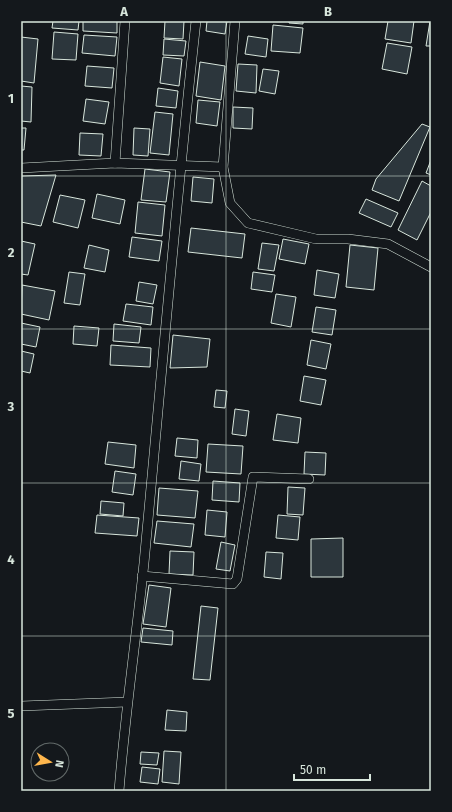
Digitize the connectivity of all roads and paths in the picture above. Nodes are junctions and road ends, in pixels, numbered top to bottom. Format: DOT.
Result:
graph roads {
  1 [pos="125,21"];
  2 [pos="196,21"];
  3 [pos="235,21"];
  4 [pos="115,163"];
  5 [pos="180,167"];
  6 [pos="223,167"];
  7 [pos="21,168"];
  8 [pos="431,267"];
  9 [pos="309,479"];
  10 [pos="142,576"];
  11 [pos="127,702"];
  12 [pos="21,706"];
  13 [pos="119,791"];
  1 -- 4 [label="street"];
  2 -- 5 [label="street"];
  3 -- 6 [label="street"];
  4 -- 5 [label="street"];
  4 -- 7 [label="street"];
  5 -- 6 [label="street"];
  5 -- 10 [label="street"];
  6 -- 8 [label="street"];
  9 -- 10 [label="street"];
  10 -- 11 [label="street"];
  11 -- 12 [label="street"];
  11 -- 13 [label="street"];
}
